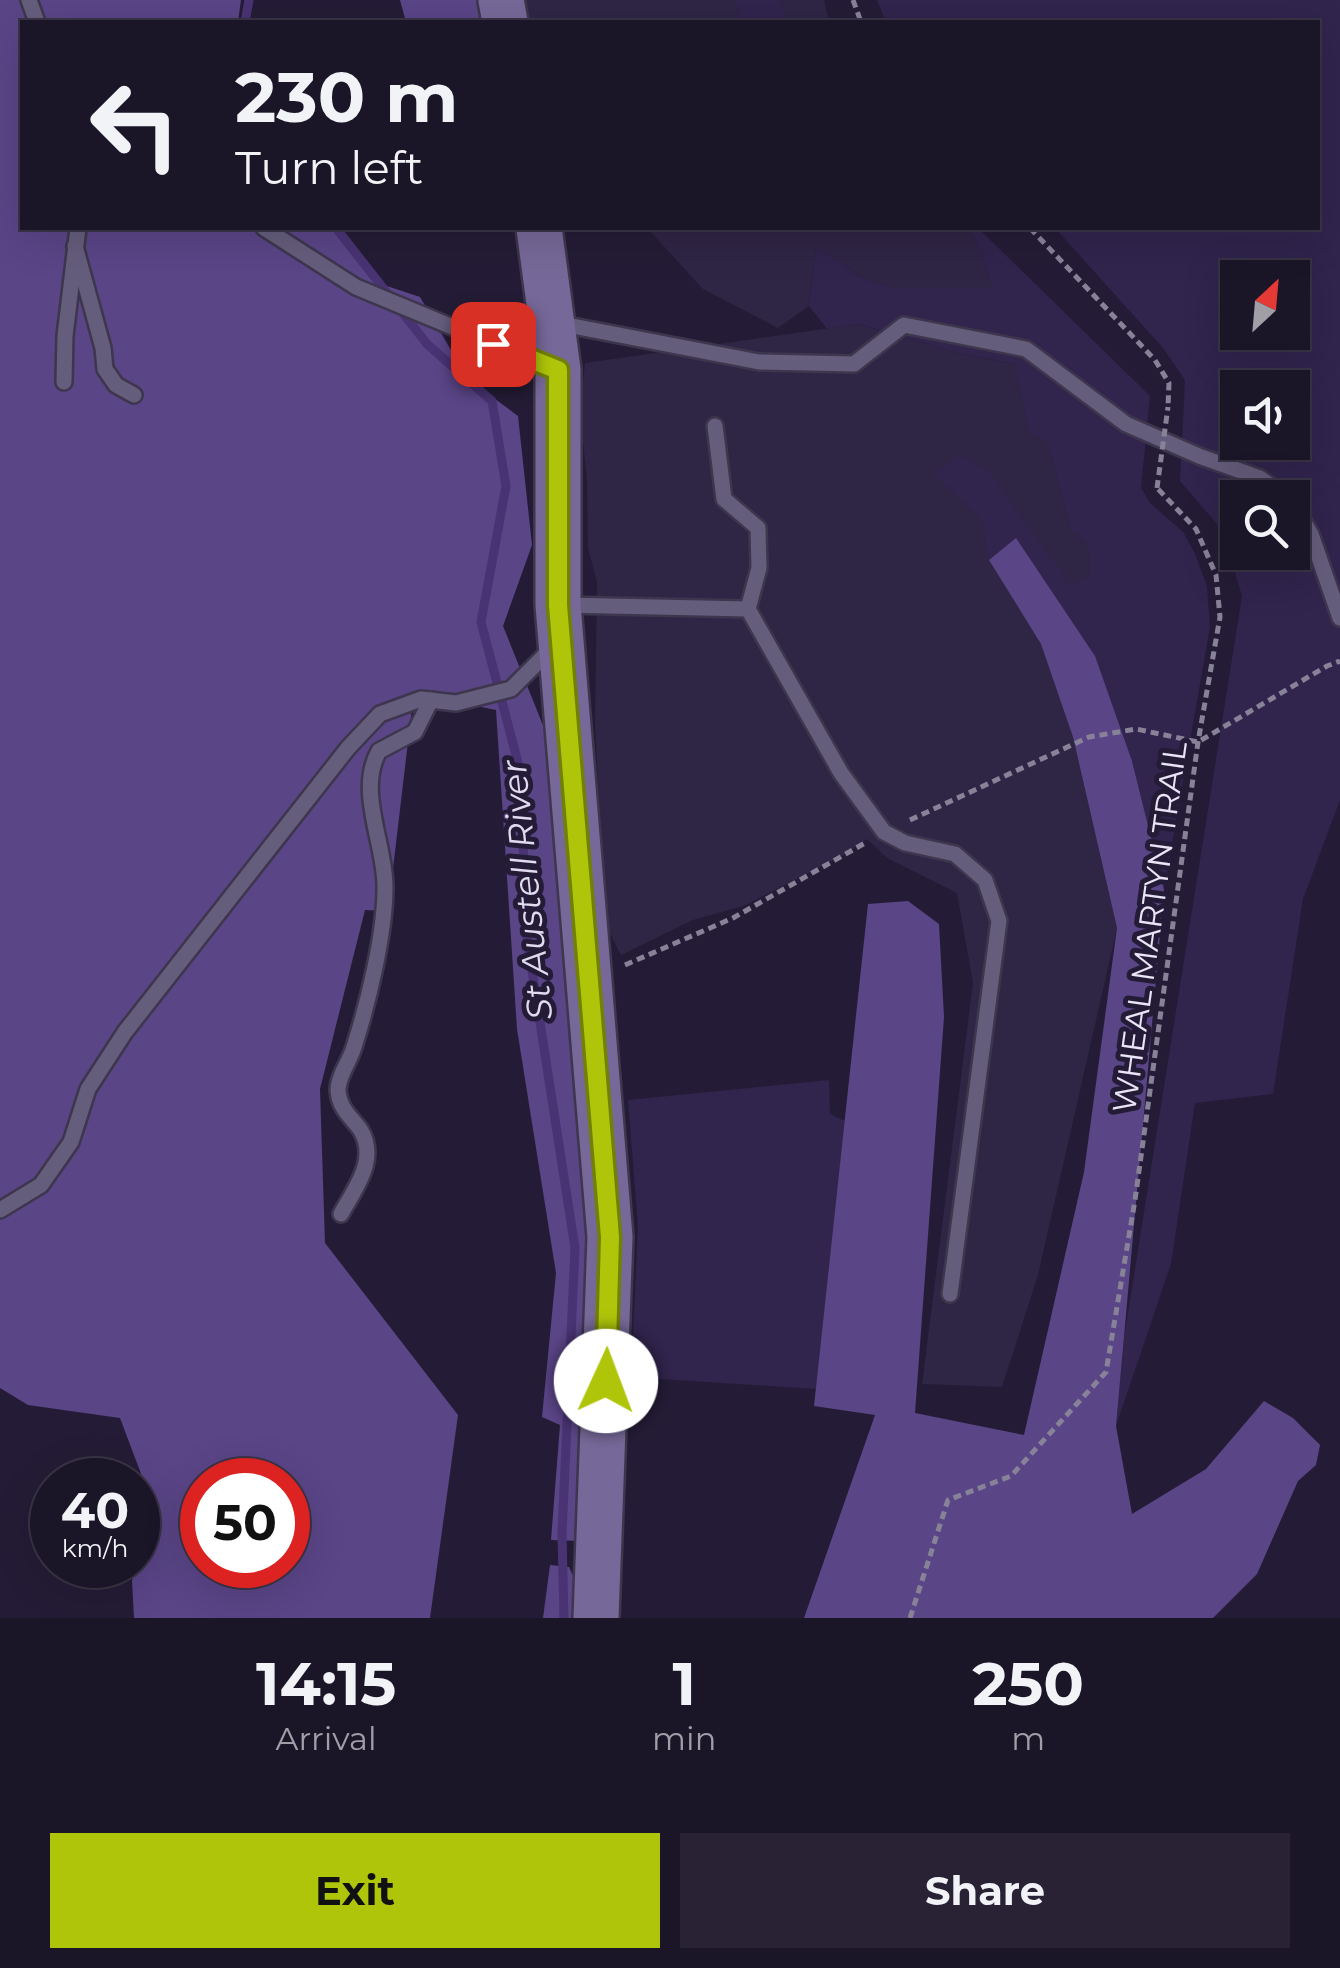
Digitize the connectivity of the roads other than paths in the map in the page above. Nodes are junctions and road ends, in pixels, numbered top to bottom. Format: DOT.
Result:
graph roads {
  1 [pos="78,230"];
  2 [pos="267,230"];
  3 [pos="538,230"];
  4 [pos="75,246"];
  5 [pos="552,322"];
  6 [pos="558,370"];
  7 [pos="64,382"];
  8 [pos="134,395"];
  9 [pos="715,426"];
  10 [pos="1263,480"];
  11 [pos="1310,532"];
  12 [pos="748,608"];
  13 [pos="1340,618"];
  14 [pos="560,622"];
  15 [pos="431,700"];
  16 [pos="0,1210"];
  17 [pos="341,1214"];
  18 [pos="950,1294"];
  19 [pos="596,1618"];
  1 -- 4 [label="lane"];
  2 -- 6 [label="lane"];
  3 -- 5 [label="main road"];
  4 -- 7 [label="lane"];
  4 -- 8 [label="lane"];
  5 -- 6 [label="main road"];
  5 -- 10 [label="lane"];
  6 -- 14 [label="main road"];
  9 -- 12 [label="lane"];
  11 -- 13 [label="lane"];
  12 -- 14 [label="lane"];
  12 -- 18 [label="lane"];
  14 -- 15 [label="lane"];
  14 -- 19 [label="main road"];
  15 -- 16 [label="lane"];
  15 -- 17 [label="lane"];
}
